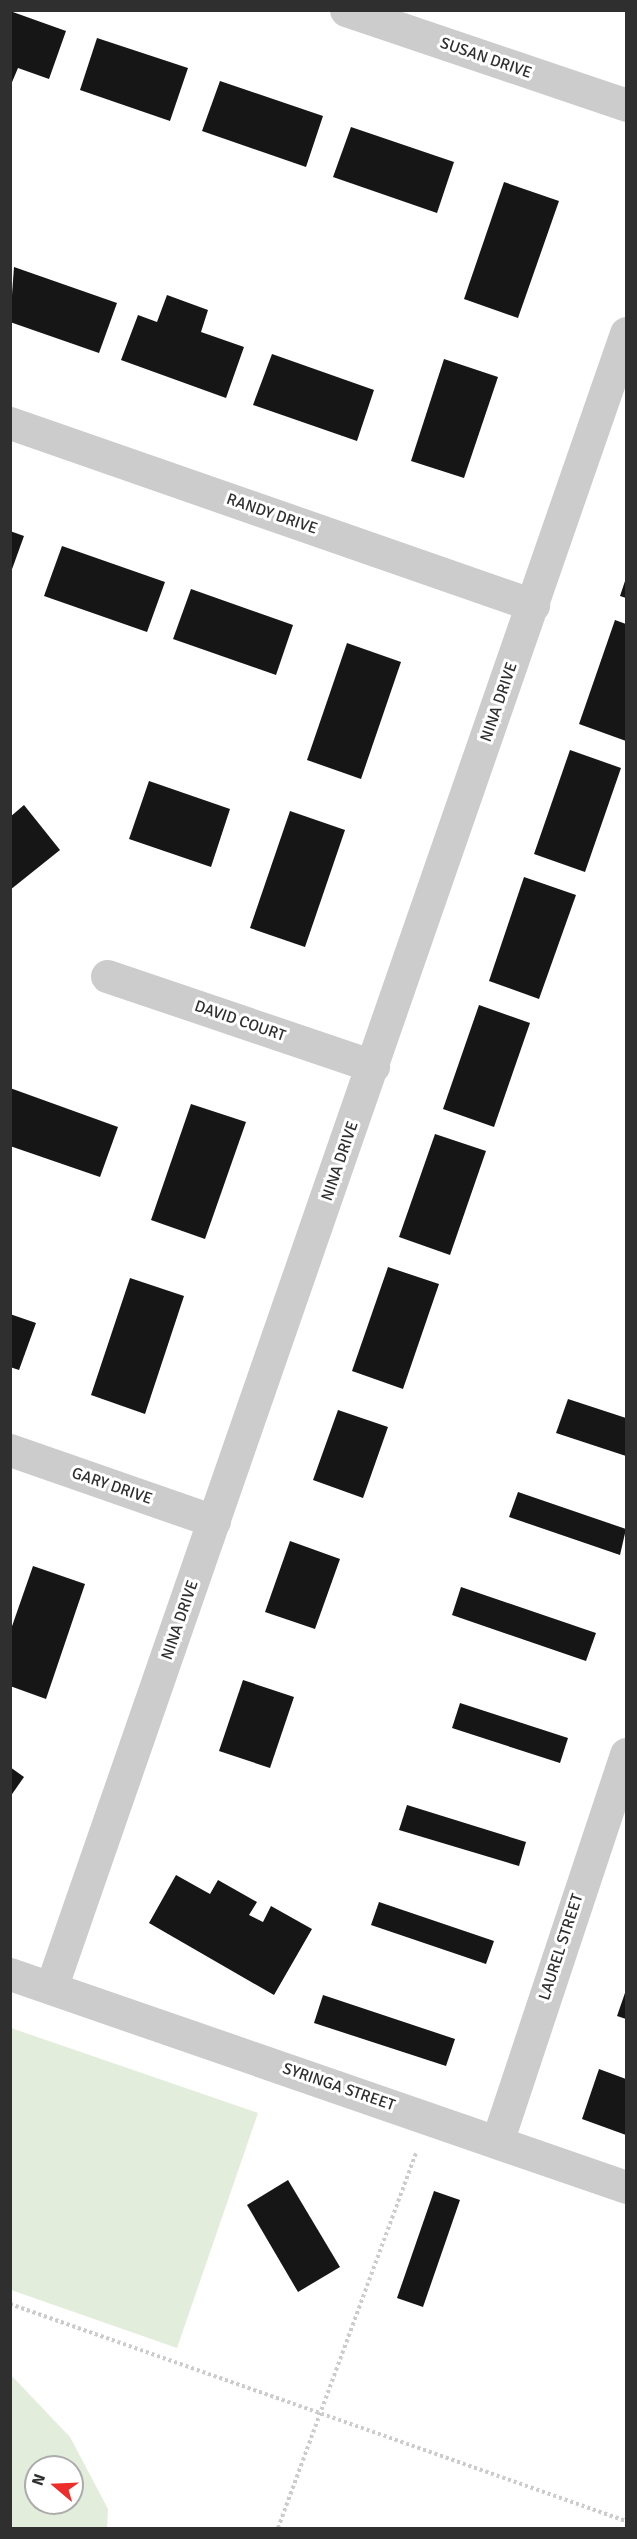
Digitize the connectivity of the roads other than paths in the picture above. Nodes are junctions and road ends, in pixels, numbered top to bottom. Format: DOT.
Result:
graph roads {
  1 [pos="346,10"];
  2 [pos="627,105"];
  3 [pos="627,333"];
  4 [pos="10,423"];
  5 [pos="533,605"];
  6 [pos="107,976"];
  7 [pos="373,1066"];
  8 [pos="10,1450"];
  9 [pos="214,1521"];
  10 [pos="627,1754"];
  11 [pos="10,1974"];
  12 [pos="51,1988"];
  13 [pos="497,2142"];
  14 [pos="627,2187"];
  1 -- 2 [label="street, SUSAN DRIVE"];
  3 -- 5 [label="street, NINA DRIVE"];
  4 -- 5 [label="street, RANDY DRIVE"];
  5 -- 7 [label="street, NINA DRIVE"];
  6 -- 7 [label="street, DAVID COURT"];
  7 -- 9 [label="street, NINA DRIVE"];
  8 -- 9 [label="street, GARY DRIVE"];
  9 -- 12 [label="street, NINA DRIVE"];
  10 -- 13 [label="street, LAUREL STREET"];
  11 -- 12 [label="street, SYRINGA STREET"];
  12 -- 13 [label="street, SYRINGA STREET"];
  13 -- 14 [label="street, SYRINGA STREET"];
}
